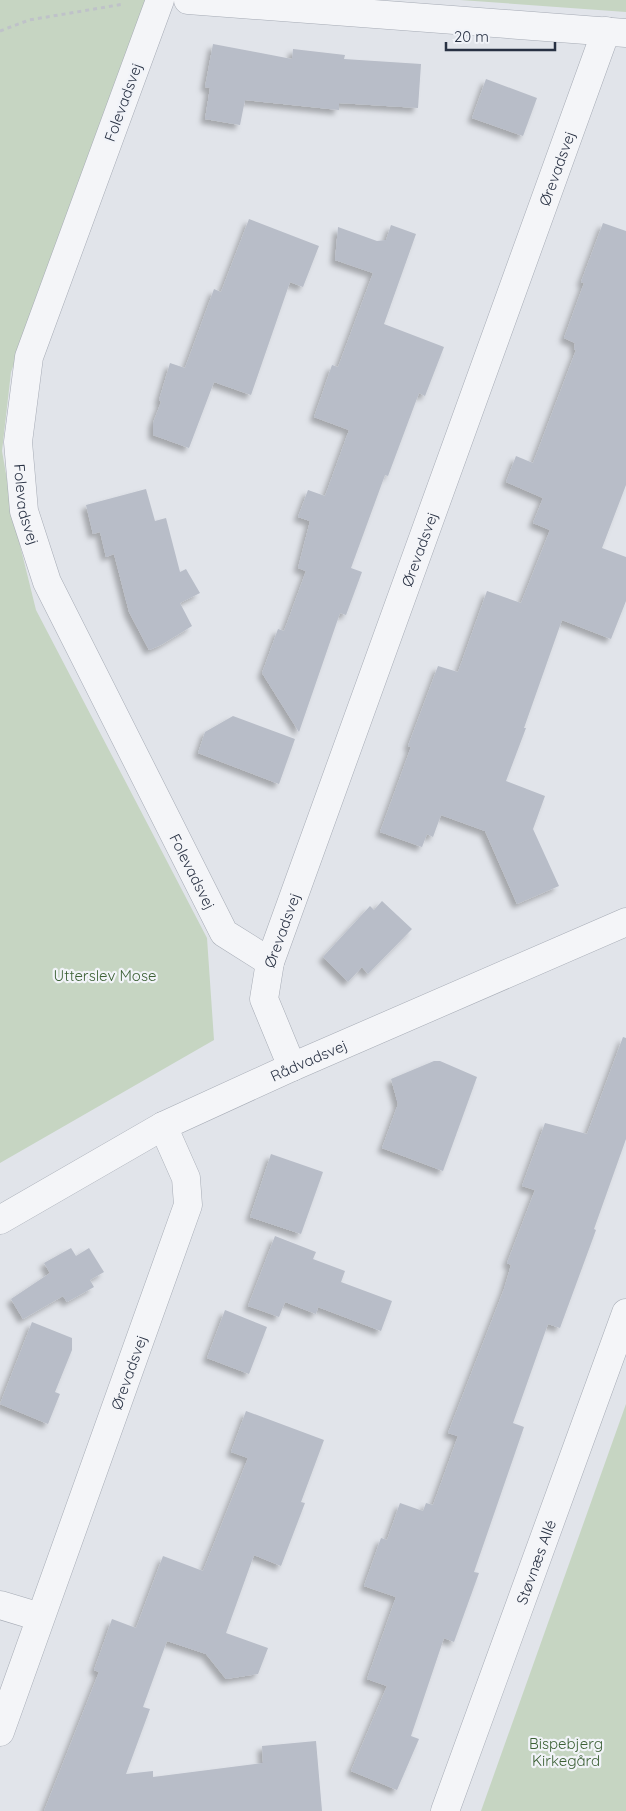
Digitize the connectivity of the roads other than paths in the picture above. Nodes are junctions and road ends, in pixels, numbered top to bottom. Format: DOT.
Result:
graph roads {
  1 [pos="160,0"];
  2 [pos="188,0"];
  3 [pos="616,32"];
  4 [pos="626,922"];
  5 [pos="270,962"];
  6 [pos="292,1067"];
  7 [pos="163,1126"];
  8 [pos="0,1220"];
  9 [pos="626,1313"];
  10 [pos="0,1605"];
  11 [pos="40,1617"];
  12 [pos="0,1732"];
  13 [pos="445,1811"];
  1 -- 5 [label="street, Folevadsvej"];
  2 -- 3 [label="street"];
  3 -- 5 [label="street, Ørevadsvej"];
  4 -- 6 [label="street, Rådvadsvej"];
  5 -- 6 [label="street, Ørevadsvej"];
  6 -- 7 [label="street, Rådvadsvej"];
  7 -- 8 [label="street, Rådvadsvej"];
  7 -- 11 [label="street, Ørevadsvej"];
  9 -- 13 [label="street, Støvnæs Allé"];
  10 -- 11 [label="street"];
  11 -- 12 [label="street, Ørevadsvej"];
}
